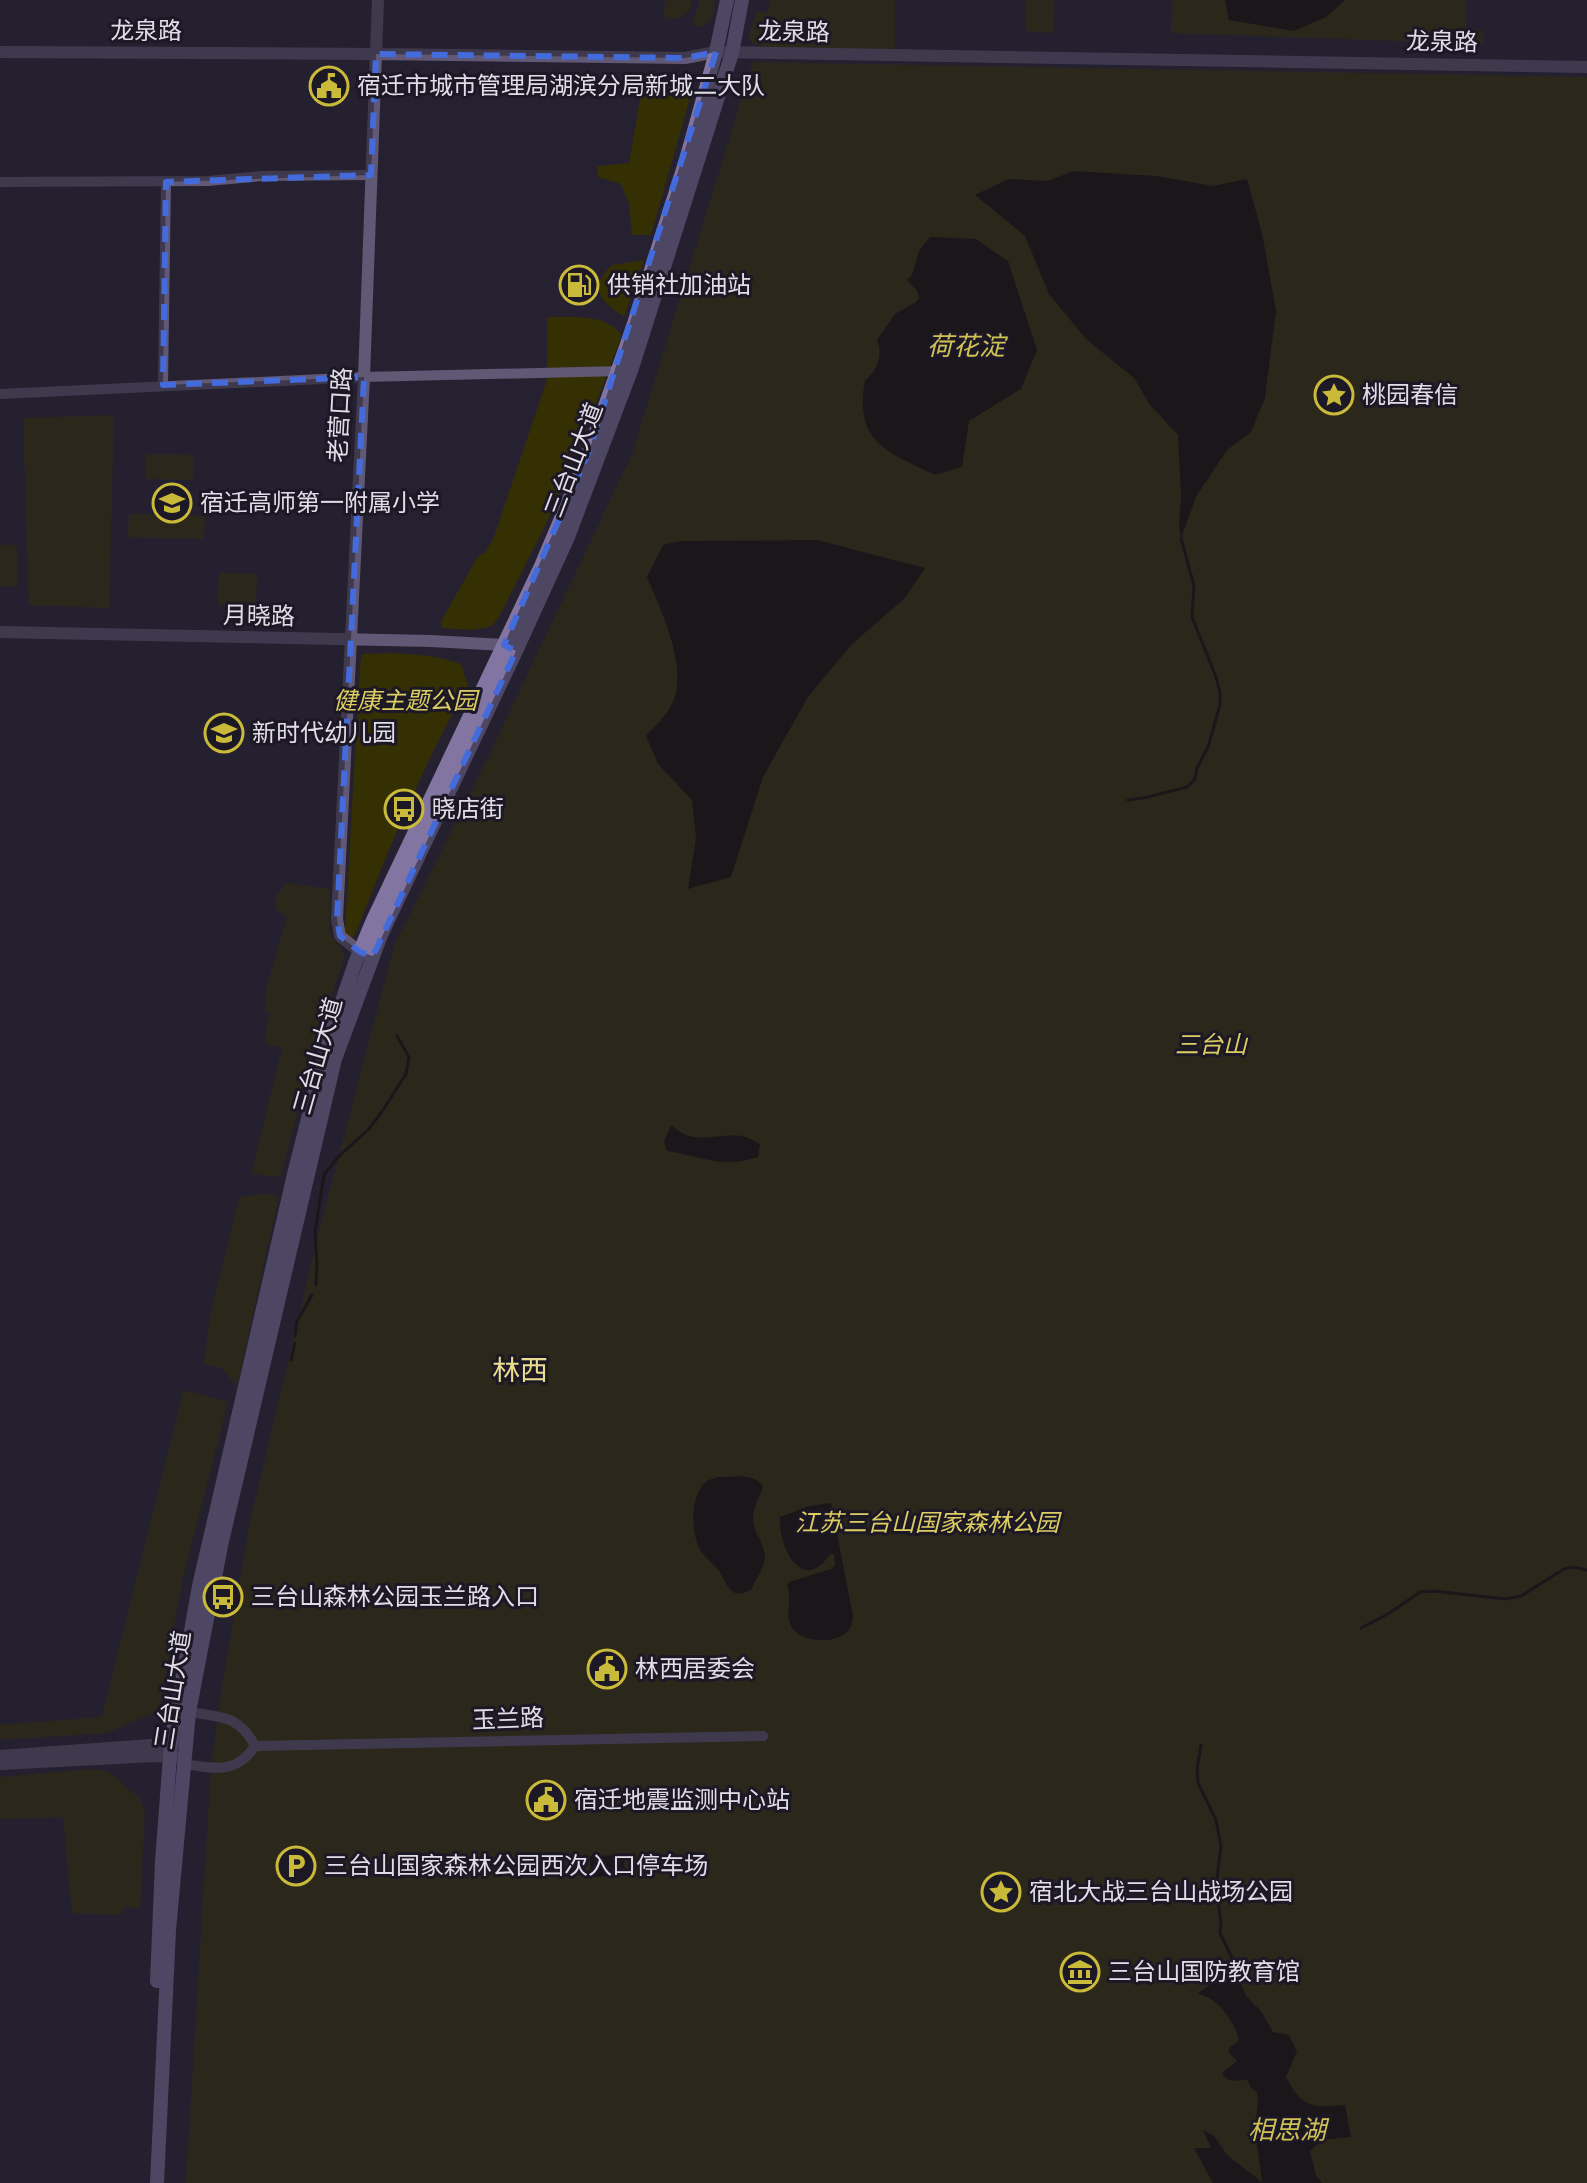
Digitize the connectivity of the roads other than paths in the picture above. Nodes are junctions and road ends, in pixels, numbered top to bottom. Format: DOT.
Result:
graph roads {
  1 [pos="378,0"];
  2 [pos="727,0"];
  3 [pos="742,0"];
  4 [pos="0,52"];
  5 [pos="716,52"];
  6 [pos="732,53"];
  7 [pos="376,54"];
  8 [pos="1587,67"];
  9 [pos="371,175"];
  10 [pos="0,182"];
  11 [pos="166,182"];
  12 [pos="632,368"];
  13 [pos="616,373"];
  14 [pos="364,377"];
  15 [pos="163,385"];
  16 [pos="0,394"];
  17 [pos="0,632"];
  18 [pos="350,641"];
  19 [pos="510,648"];
  20 [pos="366,954"];
  21 [pos="189,1712"];
  22 [pos="763,1736"];
  23 [pos="255,1746"];
  24 [pos="179,1753"];
  25 [pos="0,1756"];
  26 [pos="0,1764"];
  27 [pos="149,2183"];
  28 [pos="157,2183"];
  1 -- 7 [label="street, 老营口路"];
  2 -- 5 [label="main road, 三台山大道"];
  3 -- 6 [label="main road, 三台山大道"];
  4 -- 7 [label="street, 龙泉路"];
  5 -- 6 [label="street, 龙泉路"];
  5 -- 7 [label="street, 龙泉路"];
  5 -- 13 [label="main road, 三台山大道"];
  6 -- 8 [label="street, 龙泉路"];
  6 -- 12 [label="main road, 三台山大道"];
  7 -- 9 [label="street, 老营口路"];
  9 -- 11 [label="street"];
  9 -- 14 [label="street, 老营口路"];
  10 -- 11 [label="street"];
  11 -- 15 [label="street"];
  12 -- 13 [label="street"];
  12 -- 19 [label="main road, 三台山大道"];
  13 -- 14 [label="street"];
  13 -- 19 [label="main road, 三台山大道"];
  14 -- 15 [label="street"];
  14 -- 18 [label="street, 老营口路"];
  15 -- 16 [label="street"];
  17 -- 18 [label="street, 月晓路"];
  18 -- 19 [label="street, 月晓路"];
  18 -- 20 [label="street, 老营口路"];
  19 -- 20 [label="main road, 三台山大道"];
  20 -- 21 [label="main road, 三台山大道"];
  20 -- 24 [label="main road, 三台山大道"];
  21 -- 23 [label="street"];
  21 -- 24 [label="main road, 三台山大道"];
  22 -- 23 [label="street, 玉兰路"];
  23 -- 24 [label="street"];
  24 -- 25 [label="street"];
  24 -- 26 [label="street"];
  24 -- 27 [label="main road, 三台山大道"];
  24 -- 28 [label="main road, 三台山大道"];
}
